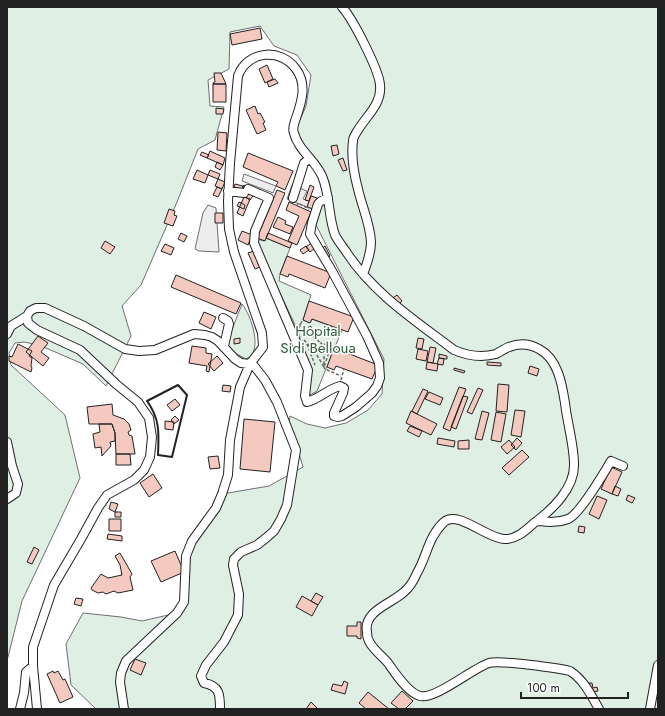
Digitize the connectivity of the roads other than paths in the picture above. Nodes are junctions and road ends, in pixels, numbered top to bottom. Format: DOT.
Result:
graph roads {
  1 [pos="342,7"];
  2 [pos="309,158"];
  3 [pos="228,191"];
  4 [pos="328,198"];
  5 [pos="295,202"];
  6 [pos="363,274"];
  7 [pos="27,316"];
  8 [pos="223,318"];
  9 [pos="7,334"];
  10 [pos="224,346"];
  11 [pos="251,363"];
  12 [pos="7,442"];
  13 [pos="623,466"];
  14 [pos="7,499"];
  15 [pos="537,521"];
  16 [pos="658,665"];
  17 [pos="33,666"];
  18 [pos="20,709"];
  19 [pos="37,709"];
  20 [pos="124,709"];
  21 [pos="220,709"];
  22 [pos="599,709"];
  23 [pos="650,709"];
  1 -- 6 [label="street"];
  2 -- 3 [label="street"];
  2 -- 4 [label="street"];
  2 -- 5 [label="street"];
  3 -- 4 [label="street"];
  3 -- 11 [label="street"];
  4 -- 6 [label="street"];
  6 -- 15 [label="street"];
  7 -- 9 [label="street"];
  7 -- 10 [label="street"];
  7 -- 17 [label="street"];
  8 -- 10 [label="street"];
  10 -- 11 [label="street"];
  11 -- 20 [label="street"];
  11 -- 21 [label="street"];
  12 -- 14 [label="street"];
  13 -- 15 [label="street"];
  15 -- 22 [label="street"];
  16 -- 23 [label="street"];
  17 -- 18 [label="street"];
  17 -- 19 [label="street"];
}
